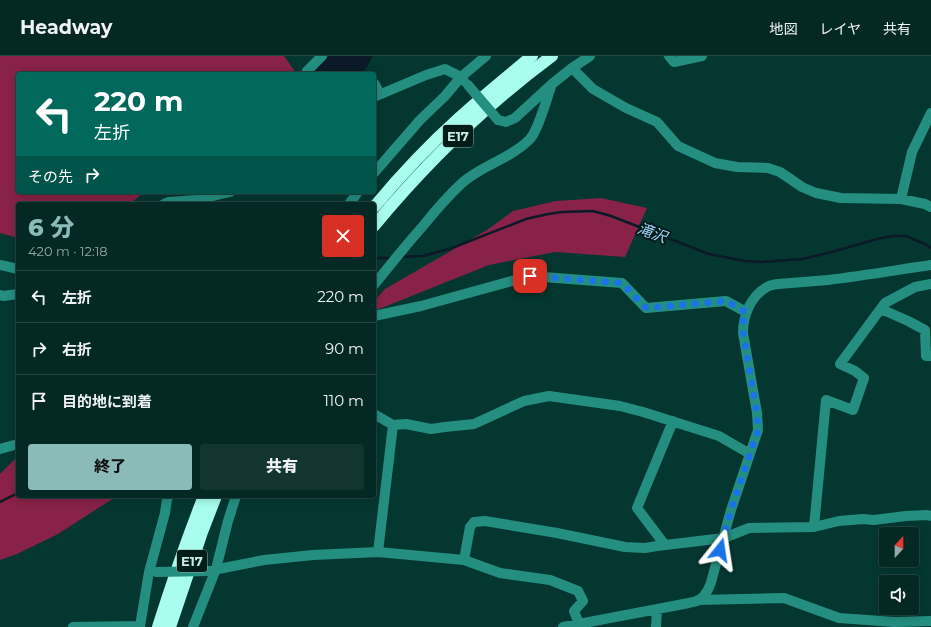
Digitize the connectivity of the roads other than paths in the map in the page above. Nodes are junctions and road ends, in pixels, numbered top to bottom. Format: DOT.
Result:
graph roads {
  1 [pos="322,56"];
  2 [pos="486,56"];
  3 [pos="532,56"];
  4 [pos="552,56"];
  5 [pos="590,56"];
  6 [pos="669,56"];
  7 [pos="702,56"];
  8 [pos="572,68"];
  9 [pos="307,72"];
  10 [pos="465,81"];
  11 [pos="552,84"];
  12 [pos="377,96"];
  13 [pos="931,113"];
  14 [pos="376,171"];
  15 [pos="222,194"];
  16 [pos="901,199"];
  17 [pos="169,202"];
  18 [pos="376,205"];
  19 [pos="931,207"];
  20 [pos="376,224"];
  21 [pos="0,265"];
  22 [pos="931,265"];
  23 [pos="16,269"];
  24 [pos="376,282"];
  25 [pos="931,284"];
  26 [pos="16,294"];
  27 [pos="0,295"];
  28 [pos="881,309"];
  29 [pos="746,312"];
  30 [pos="376,316"];
  31 [pos="931,356"];
  32 [pos="376,415"];
  33 [pos="673,421"];
  34 [pos="393,425"];
  35 [pos="16,445"];
  36 [pos="0,449"];
  37 [pos="750,454"];
  38 [pos="168,498"];
  39 [pos="203,498"];
  40 [pos="215,498"];
  41 [pos="235,498"];
  42 [pos="931,516"];
  43 [pos="814,527"];
  44 [pos="724,538"];
  45 [pos="665,545"];
  46 [pos="378,552"];
  47 [pos="464,560"];
  48 [pos="212,570"];
  49 [pos="152,572"];
  50 [pos="698,600"];
  51 [pos="658,610"];
  52 [pos="931,621"];
  53 [pos="579,624"];
  54 [pos="884,624"];
  55 [pos="73,627"];
  56 [pos="158,627"];
  57 [pos="170,627"];
  58 [pos="193,627"];
  59 [pos="563,627"];
  60 [pos="656,627"];
  1 -- 9 [label="street"];
  2 -- 10 [label="street"];
  3 -- 18 [label="highway, E17"];
  4 -- 20 [label="highway, E17"];
  5 -- 8 [label="street"];
  6 -- 7 [label="street"];
  8 -- 11 [label="street"];
  8 -- 16 [label="street"];
  10 -- 11 [label="street, bridge"];
  10 -- 12 [label="street"];
  10 -- 14 [label="street"];
  11 -- 24 [label="street"];
  13 -- 16 [label="street"];
  15 -- 17 [label="street"];
  16 -- 19 [label="street"];
  21 -- 23 [label="street"];
  22 -- 29 [label="street"];
  25 -- 28 [label="street"];
  26 -- 27 [label="street"];
  28 -- 31 [label="street"];
  28 -- 43 [label="street"];
  29 -- 30 [label="street"];
  29 -- 37 [label="street"];
  32 -- 34 [label="street"];
  33 -- 34 [label="street"];
  33 -- 37 [label="street"];
  33 -- 45 [label="street"];
  34 -- 46 [label="street"];
  35 -- 36 [label="street"];
  37 -- 44 [label="street"];
  38 -- 49 [label="street"];
  39 -- 56 [label="highway, E17"];
  40 -- 57 [label="highway, E17"];
  41 -- 48 [label="street"];
  42 -- 43 [label="street"];
  43 -- 44 [label="street"];
  44 -- 45 [label="street"];
  44 -- 50 [label="street"];
  45 -- 47 [label="street"];
  46 -- 47 [label="street"];
  46 -- 48 [label="street"];
  47 -- 53 [label="street"];
  48 -- 49 [label="street, bridge"];
  48 -- 58 [label="street"];
  49 -- 55 [label="street"];
  50 -- 51 [label="street"];
  50 -- 54 [label="street"];
  51 -- 53 [label="street"];
  51 -- 60 [label="street"];
  52 -- 54 [label="street"];
  53 -- 59 [label="street"];
}
